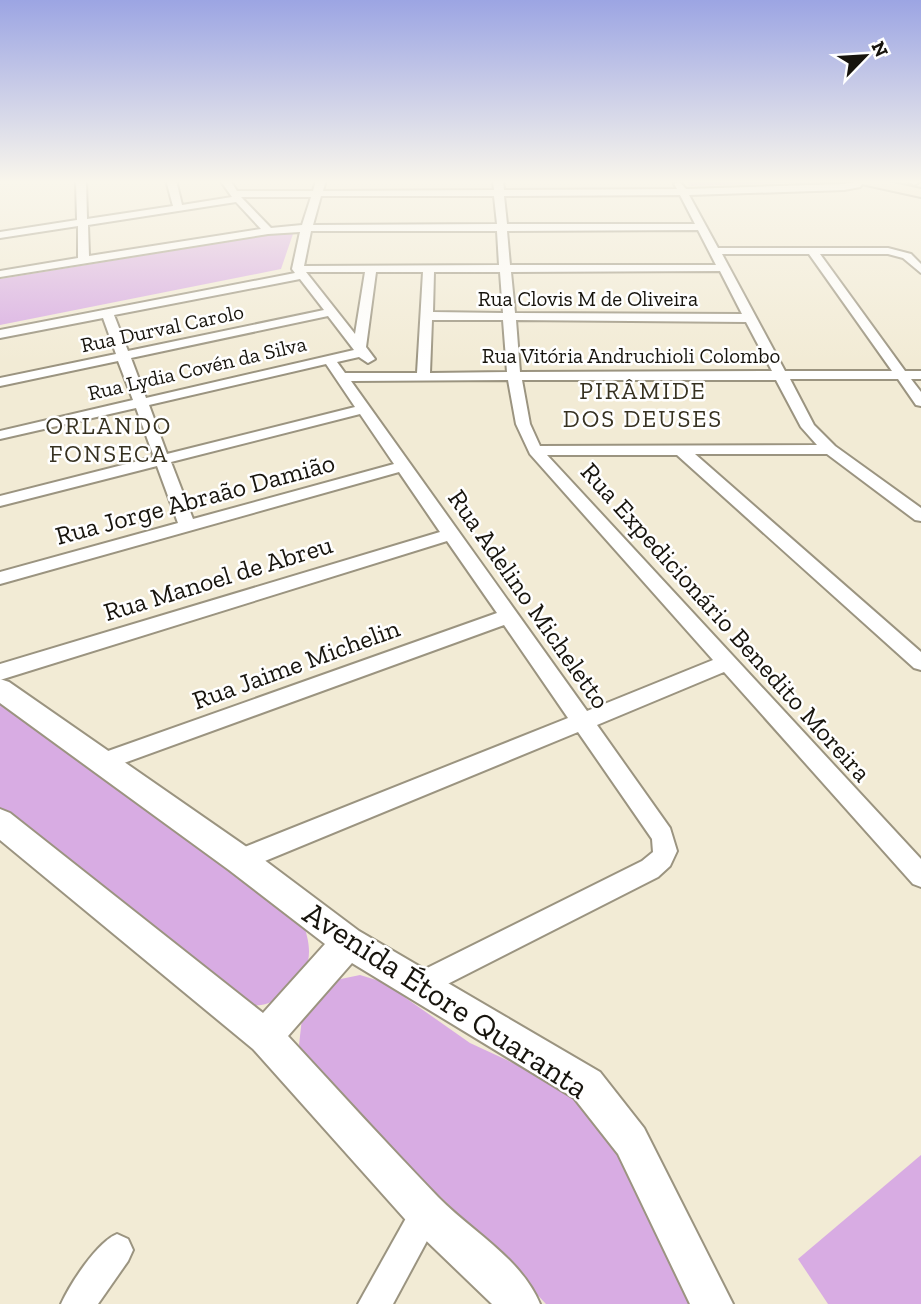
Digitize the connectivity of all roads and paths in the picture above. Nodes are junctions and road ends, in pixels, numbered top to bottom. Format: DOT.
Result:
graph roads {
  1 [pos="83,241"];
  2 [pos="201,241"];
  3 [pos="305,241"];
  4 [pos="503,241"];
  5 [pos="709,241"];
  6 [pos="714,251"];
  7 [pos="813,251"];
  8 [pos="84,260"];
  9 [pos="723,268"];
  10 [pos="371,269"];
  11 [pos="429,269"];
  12 [pos="505,269"];
  13 [pos="921,270"];
  14 [pos="300,272"];
  15 [pos="0,274"];
  16 [pos="331,312"];
  17 [pos="107,313"];
  18 [pos="426,316"];
  19 [pos="509,317"];
  20 [pos="750,318"];
  21 [pos="0,334"];
  22 [pos="361,350"];
  23 [pos="123,356"];
  24 [pos="329,360"];
  25 [pos="780,375"];
  26 [pos="901,375"];
  27 [pos="921,375"];
  28 [pos="382,376"];
  29 [pos="423,376"];
  30 [pos="514,376"];
  31 [pos="341,377"];
  32 [pos="0,382"];
  33 [pos="140,402"];
  34 [pos="921,402"];
  35 [pos="363,409"];
  36 [pos="0,435"];
  37 [pos="830,449"];
  38 [pos="681,450"];
  39 [pos="535,451"];
  40 [pos="162,460"];
  41 [pos="404,467"];
  42 [pos="0,500"];
  43 [pos="921,516"];
  44 [pos="187,526"];
  45 [pos="452,534"];
  46 [pos="0,578"];
  47 [pos="509,616"];
  48 [pos="727,663"];
  49 [pos="921,663"];
  50 [pos="0,672"];
  51 [pos="0,690"];
  52 [pos="582,721"];
  53 [pos="102,762"];
  54 [pos="0,822"];
  55 [pos="240,860"];
  56 [pos="921,876"];
  57 [pos="348,942"];
  58 [pos="420,985"];
  59 [pos="265,1037"];
  60 [pos="426,1213"];
  61 [pos="117,1250"];
  62 [pos="78,1304"];
  63 [pos="375,1304"];
  64 [pos="519,1304"];
  65 [pos="712,1304"];
  1 -- 8 [label="street"];
  2 -- 8 [label="street"];
  3 -- 14 [label="street"];
  4 -- 12 [label="street, Rua Expedicionário Benedito Moreira"];
  5 -- 6 [label="street"];
  6 -- 7 [label="street"];
  6 -- 9 [label="street"];
  7 -- 13 [label="street"];
  7 -- 26 [label="street"];
  8 -- 15 [label="street"];
  9 -- 12 [label="street"];
  9 -- 20 [label="street"];
  10 -- 11 [label="street"];
  10 -- 14 [label="street"];
  10 -- 22 [label="street"];
  11 -- 12 [label="street"];
  11 -- 18 [label="street"];
  12 -- 19 [label="street, Rua Expedicionário Benedito Moreira"];
  14 -- 16 [label="street"];
  14 -- 17 [label="street"];
  16 -- 22 [label="street"];
  16 -- 23 [label="street, Rua Durval Carolo"];
  17 -- 21 [label="street"];
  17 -- 23 [label="street"];
  18 -- 19 [label="street, Rua Clovis M de Oliveira"];
  18 -- 29 [label="street"];
  19 -- 20 [label="street, Rua Clovis M de Oliveira"];
  19 -- 30 [label="street, Rua Expedicionário Benedito Moreira"];
  20 -- 25 [label="street"];
  22 -- 24 [label="street, Rua Lydia Covén da Silva"];
  22 -- 28 [label="street"];
  23 -- 32 [label="street, Rua Durval Carolo"];
  23 -- 33 [label="street"];
  24 -- 31 [label="street, Rua Adelino Micheletto"];
  24 -- 33 [label="street, Rua Lydia Covén da Silva"];
  25 -- 26 [label="street, Rua Vitória Andruchioli Colombo"];
  25 -- 30 [label="street, Rua Vitória Andruchioli Colombo"];
  25 -- 37 [label="street"];
  26 -- 27 [label="street, Rua Vitória Andruchioli Colombo"];
  26 -- 34 [label="street"];
  28 -- 29 [label="street, Rua Vitória Andruchioli Colombo"];
  28 -- 31 [label="street, Rua Vitória Andruchioli Colombo"];
  29 -- 30 [label="street, Rua Vitória Andruchioli Colombo"];
  30 -- 39 [label="street, Rua Expedicionário Benedito Moreira"];
  31 -- 35 [label="street, Rua Adelino Micheletto"];
  33 -- 36 [label="street, Rua Lydia Covén da Silva"];
  33 -- 40 [label="street"];
  35 -- 40 [label="street"];
  35 -- 41 [label="street, Rua Adelino Micheletto"];
  37 -- 38 [label="street"];
  37 -- 43 [label="street"];
  38 -- 39 [label="street"];
  38 -- 49 [label="street"];
  39 -- 48 [label="street, Rua Expedicionário Benedito Moreira"];
  40 -- 42 [label="street"];
  40 -- 44 [label="street"];
  41 -- 44 [label="street, Rua Jorge Abraão Damião"];
  41 -- 45 [label="street, Rua Adelino Micheletto"];
  44 -- 46 [label="street, Rua Jorge Abraão Damião"];
  45 -- 47 [label="street, Rua Adelino Micheletto"];
  45 -- 50 [label="street, Rua Manoel de Abreu"];
  47 -- 52 [label="street, Rua Adelino Micheletto"];
  47 -- 53 [label="street, Rua Jaime Michelin"];
  48 -- 52 [label="street"];
  48 -- 56 [label="street, Rua Expedicionário Benedito Moreira"];
  51 -- 53 [label="street, Avenida Étore Quaranta"];
  52 -- 55 [label="street"];
  52 -- 58 [label="street, Rua Adelino Micheletto"];
  53 -- 55 [label="street, Avenida Étore Quaranta"];
  54 -- 59 [label="street"];
  55 -- 57 [label="street, Avenida Étore Quaranta"];
  57 -- 58 [label="street, Avenida Étore Quaranta"];
  57 -- 59 [label="street"];
  58 -- 65 [label="street, Avenida Étore Quaranta"];
  59 -- 60 [label="street"];
  60 -- 63 [label="street"];
  60 -- 64 [label="street"];
  61 -- 62 [label="street"];
}
